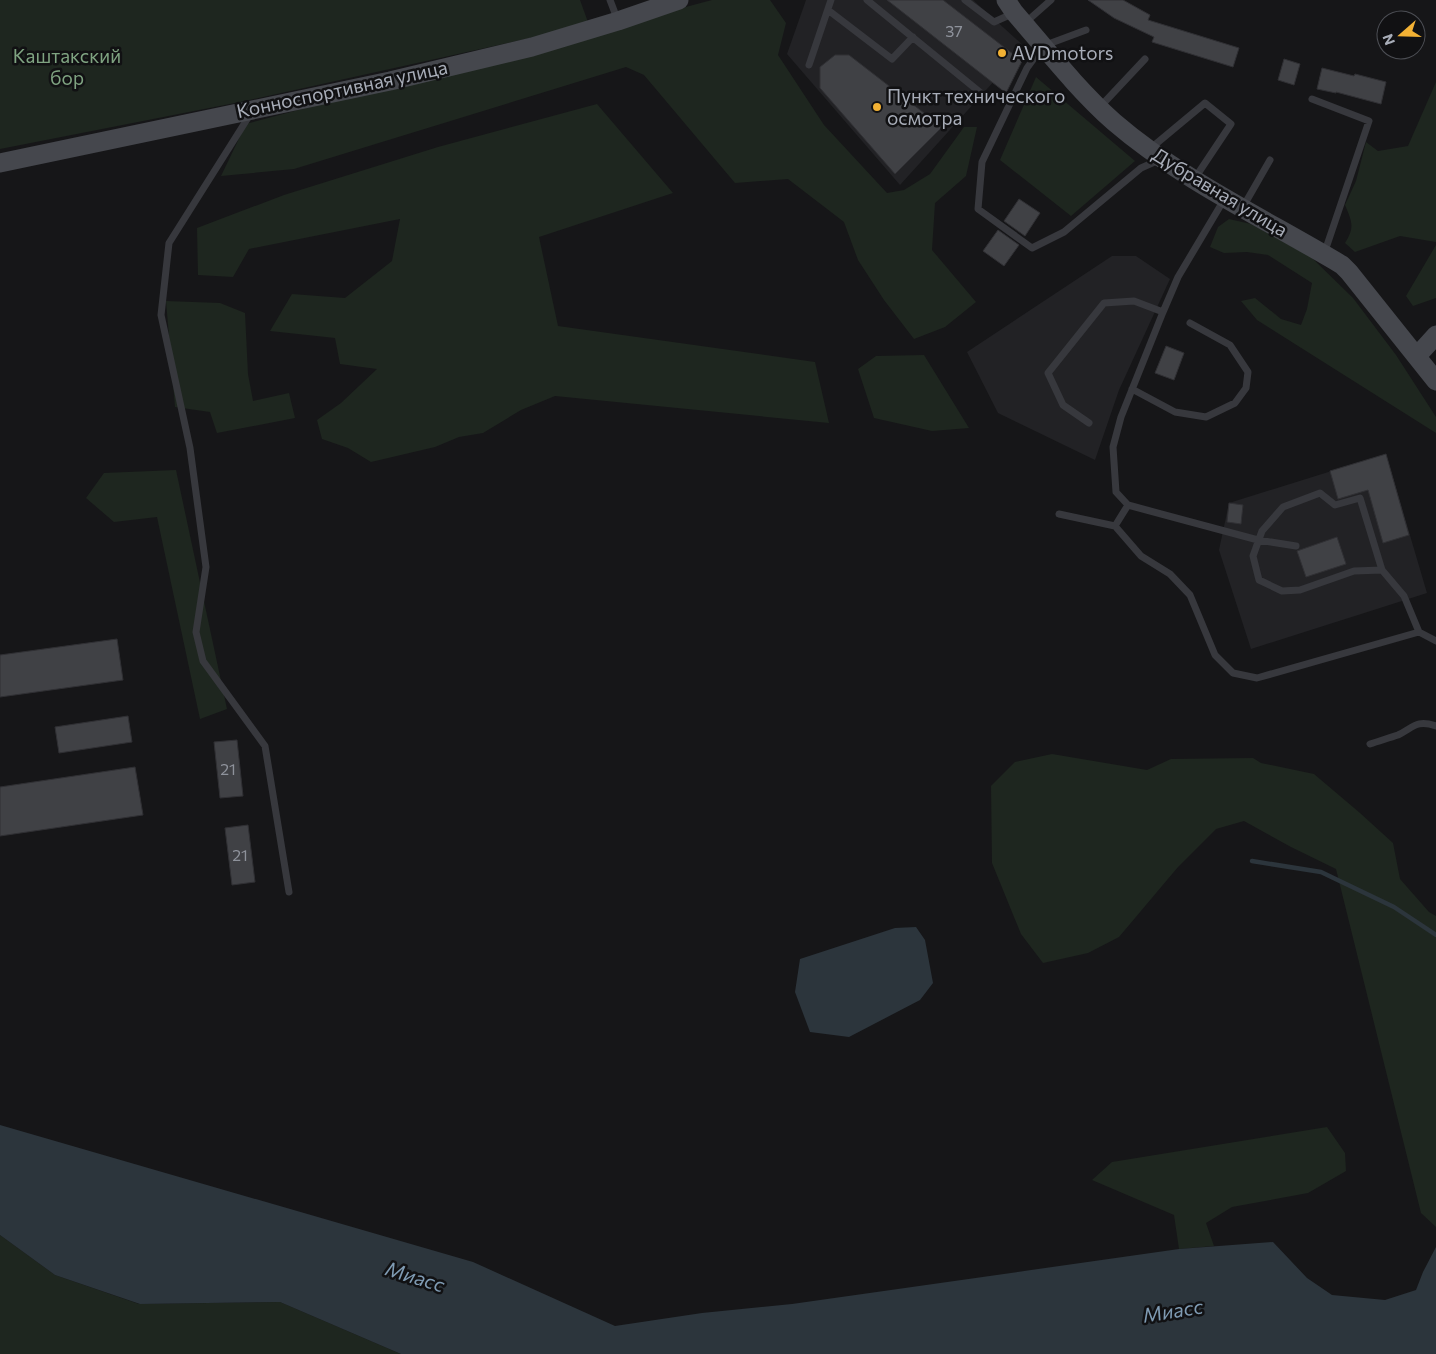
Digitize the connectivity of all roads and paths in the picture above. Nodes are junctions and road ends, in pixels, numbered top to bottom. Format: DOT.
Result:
graph roads {
  1 [pos="610,0"];
  2 [pos="679,0"];
  3 [pos="831,0"];
  4 [pos="867,0"];
  5 [pos="965,0"];
  6 [pos="1051,0"];
  7 [pos="828,10"];
  8 [pos="1015,12"];
  9 [pos="618,21"];
  10 [pos="1086,30"];
  11 [pos="913,37"];
  12 [pos="1043,46"];
  13 [pos="1145,59"];
  14 [pos="808,65"];
  15 [pos="988,98"];
  16 [pos="1312,99"];
  17 [pos="1099,108"];
  18 [pos="253,109"];
  19 [pos="1155,154"];
  20 [pos="1270,160"];
  21 [pos="0,162"];
  22 [pos="1194,179"];
  23 [pos="1225,198"];
  24 [pos="1243,208"];
  25 [pos="1324,255"];
  26 [pos="1163,312"];
  27 [pos="1190,323"];
  28 [pos="1436,335"];
  29 [pos="1416,356"];
  30 [pos="1436,381"];
  31 [pos="1132,389"];
  32 [pos="1089,423"];
  33 [pos="1128,505"];
  34 [pos="1059,514"];
  35 [pos="1115,526"];
  36 [pos="1258,540"];
  37 [pos="1296,546"];
  38 [pos="1382,570"];
  39 [pos="1419,632"];
  40 [pos="1436,641"];
  41 [pos="1436,726"];
  42 [pos="1370,744"];
  43 [pos="289,892"];
  1 -- 9 [label="lane"];
  2 -- 9 [label="main road, Конноспортивная улица"];
  3 -- 7 [label="lane"];
  4 -- 11 [label="lane"];
  5 -- 8 [label="lane"];
  6 -- 8 [label="lane"];
  7 -- 11 [label="lane"];
  7 -- 14 [label="lane"];
  8 -- 12 [label="main road, Дубравная улица"];
  9 -- 18 [label="main road, Конноспортивная улица"];
  10 -- 12 [label="lane"];
  11 -- 15 [label="lane"];
  12 -- 17 [label="main road, Дубравная улица"];
  12 -- 19 [label="lane"];
  13 -- 17 [label="lane"];
  16 -- 25 [label="lane"];
  17 -- 19 [label="main road, Дубравная улица"];
  18 -- 21 [label="main road, Конноспортивная улица"];
  18 -- 43 [label="lane"];
  19 -- 22 [label="main road, Дубравная улица"];
  19 -- 22 [label="lane"];
  20 -- 24 [label="lane"];
  22 -- 23 [label="main road, Дубравная улица"];
  23 -- 24 [label="main road, Дубравная улица"];
  23 -- 26 [label="lane"];
  24 -- 25 [label="main road, Дубравная улица"];
  25 -- 29 [label="main road, Дубравная улица"];
  26 -- 31 [label="lane"];
  26 -- 32 [label="lane"];
  27 -- 31 [label="lane"];
  28 -- 29 [label="main road"];
  29 -- 30 [label="main road, Дубравная улица"];
  31 -- 33 [label="lane"];
  33 -- 35 [label="lane"];
  33 -- 36 [label="lane"];
  34 -- 35 [label="lane"];
  35 -- 39 [label="lane"];
  36 -- 37 [label="lane"];
  36 -- 38 [label="lane"];
  36 -- 38 [label="lane"];
  38 -- 39 [label="lane"];
  39 -- 40 [label="lane"];
  41 -- 42 [label="lane"];
}
